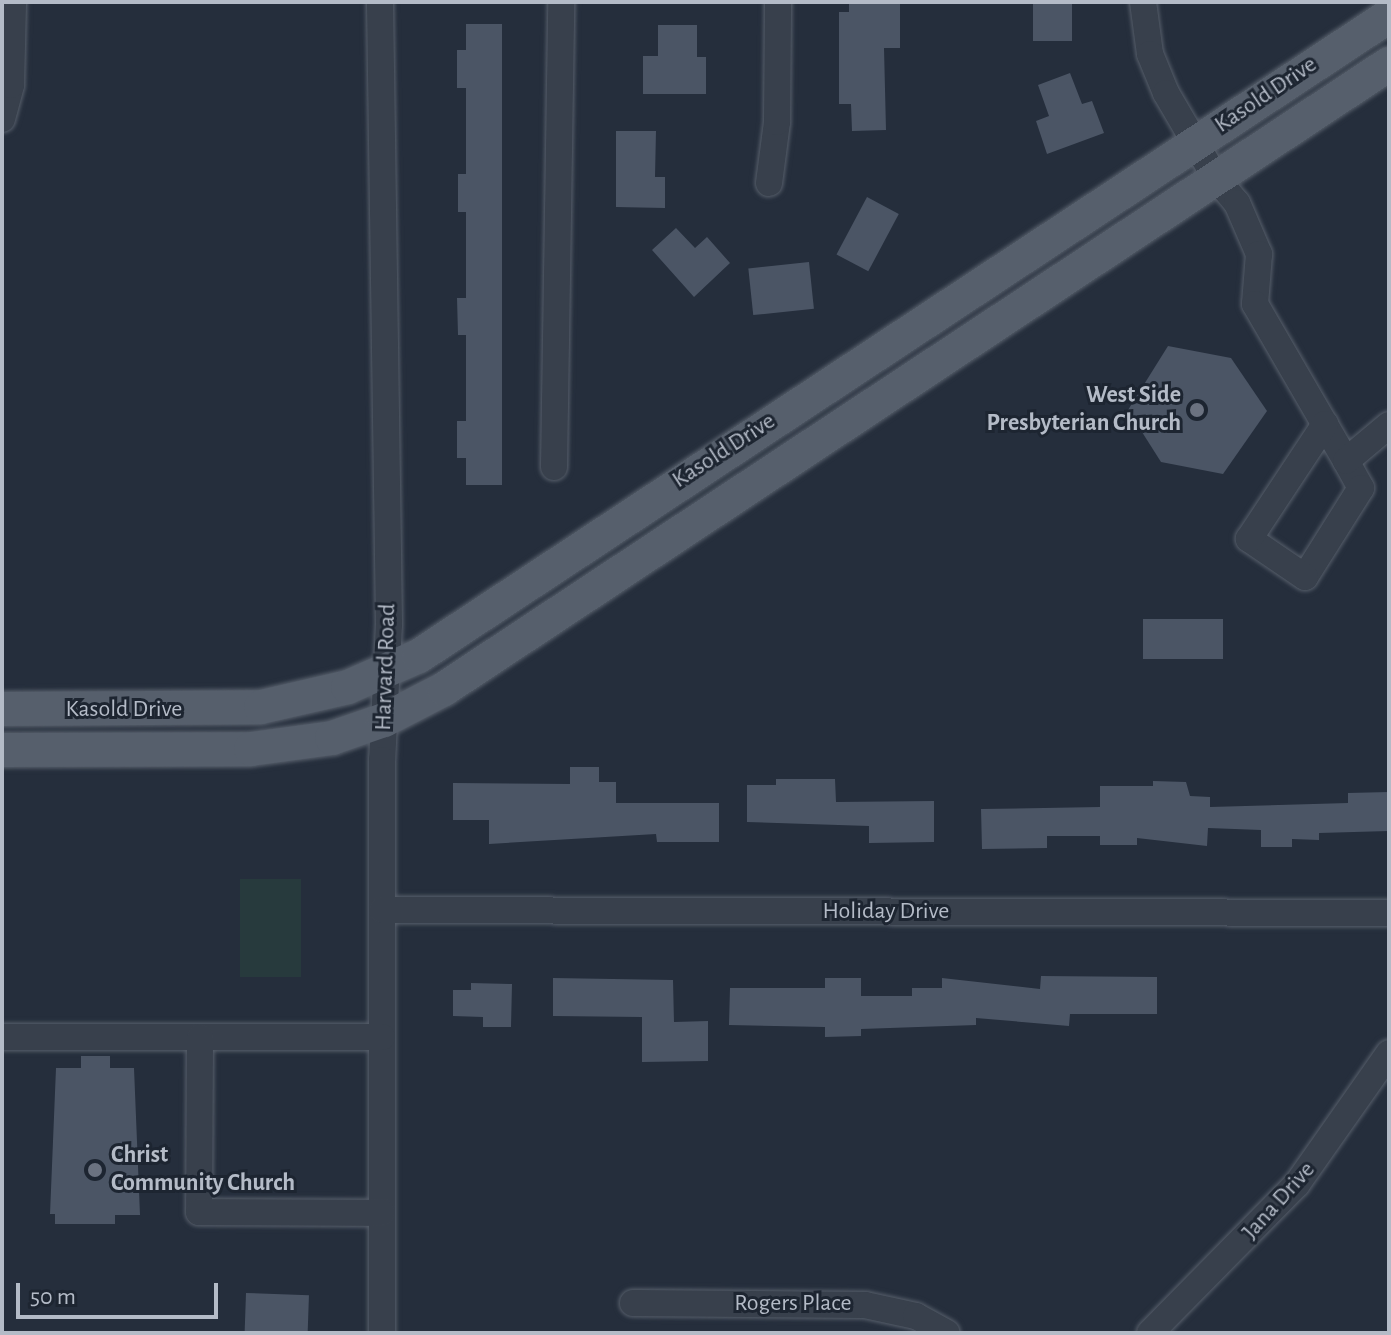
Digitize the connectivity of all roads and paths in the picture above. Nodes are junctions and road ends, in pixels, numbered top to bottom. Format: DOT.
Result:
graph roads {
  1 [pos="13,2"];
  2 [pos="380,2"];
  3 [pos="561,2"];
  4 [pos="778,2"];
  5 [pos="1143,2"];
  6 [pos="1389,16"];
  7 [pos="1389,64"];
  8 [pos="2,119"];
  9 [pos="1194,142"];
  10 [pos="1215,177"];
  11 [pos="769,183"];
  12 [pos="1325,424"];
  13 [pos="1389,425"];
  14 [pos="1346,461"];
  15 [pos="554,467"];
  16 [pos="387,671"];
  17 [pos="2,709"];
  18 [pos="384,720"];
  19 [pos="2,750"];
  20 [pos="382,910"];
  21 [pos="1389,913"];
  22 [pos="2,1037"];
  23 [pos="200,1037"];
  24 [pos="382,1037"];
  25 [pos="1389,1053"];
  26 [pos="382,1213"];
  27 [pos="633,1303"];
  28 [pos="382,1333"];
  29 [pos="947,1333"];
  30 [pos="1150,1333"];
  1 -- 8 [label="street"];
  2 -- 16 [label="street, Harvard Road"];
  3 -- 15 [label="street"];
  4 -- 11 [label="street"];
  5 -- 9 [label="street"];
  6 -- 9 [label="main road, Kasold Drive"];
  7 -- 10 [label="main road, Kasold Drive"];
  9 -- 10 [label="street"];
  9 -- 16 [label="main road, Kasold Drive"];
  10 -- 12 [label="street"];
  10 -- 18 [label="main road, Kasold Drive"];
  12 -- 14 [label="street"];
  12 -- 14 [label="street"];
  13 -- 14 [label="street"];
  16 -- 17 [label="main road, Kasold Drive"];
  16 -- 18 [label="street, Harvard Road"];
  18 -- 19 [label="main road, Kasold Drive"];
  18 -- 20 [label="street, Harvard Road"];
  20 -- 21 [label="street, Holiday Drive"];
  20 -- 24 [label="street, Harvard Road"];
  22 -- 23 [label="street"];
  23 -- 24 [label="street"];
  23 -- 26 [label="street"];
  24 -- 26 [label="street, Harvard Road"];
  25 -- 30 [label="street, Jana Drive"];
  26 -- 28 [label="street, Harvard Road"];
  27 -- 29 [label="street, Rogers Place"];
}
